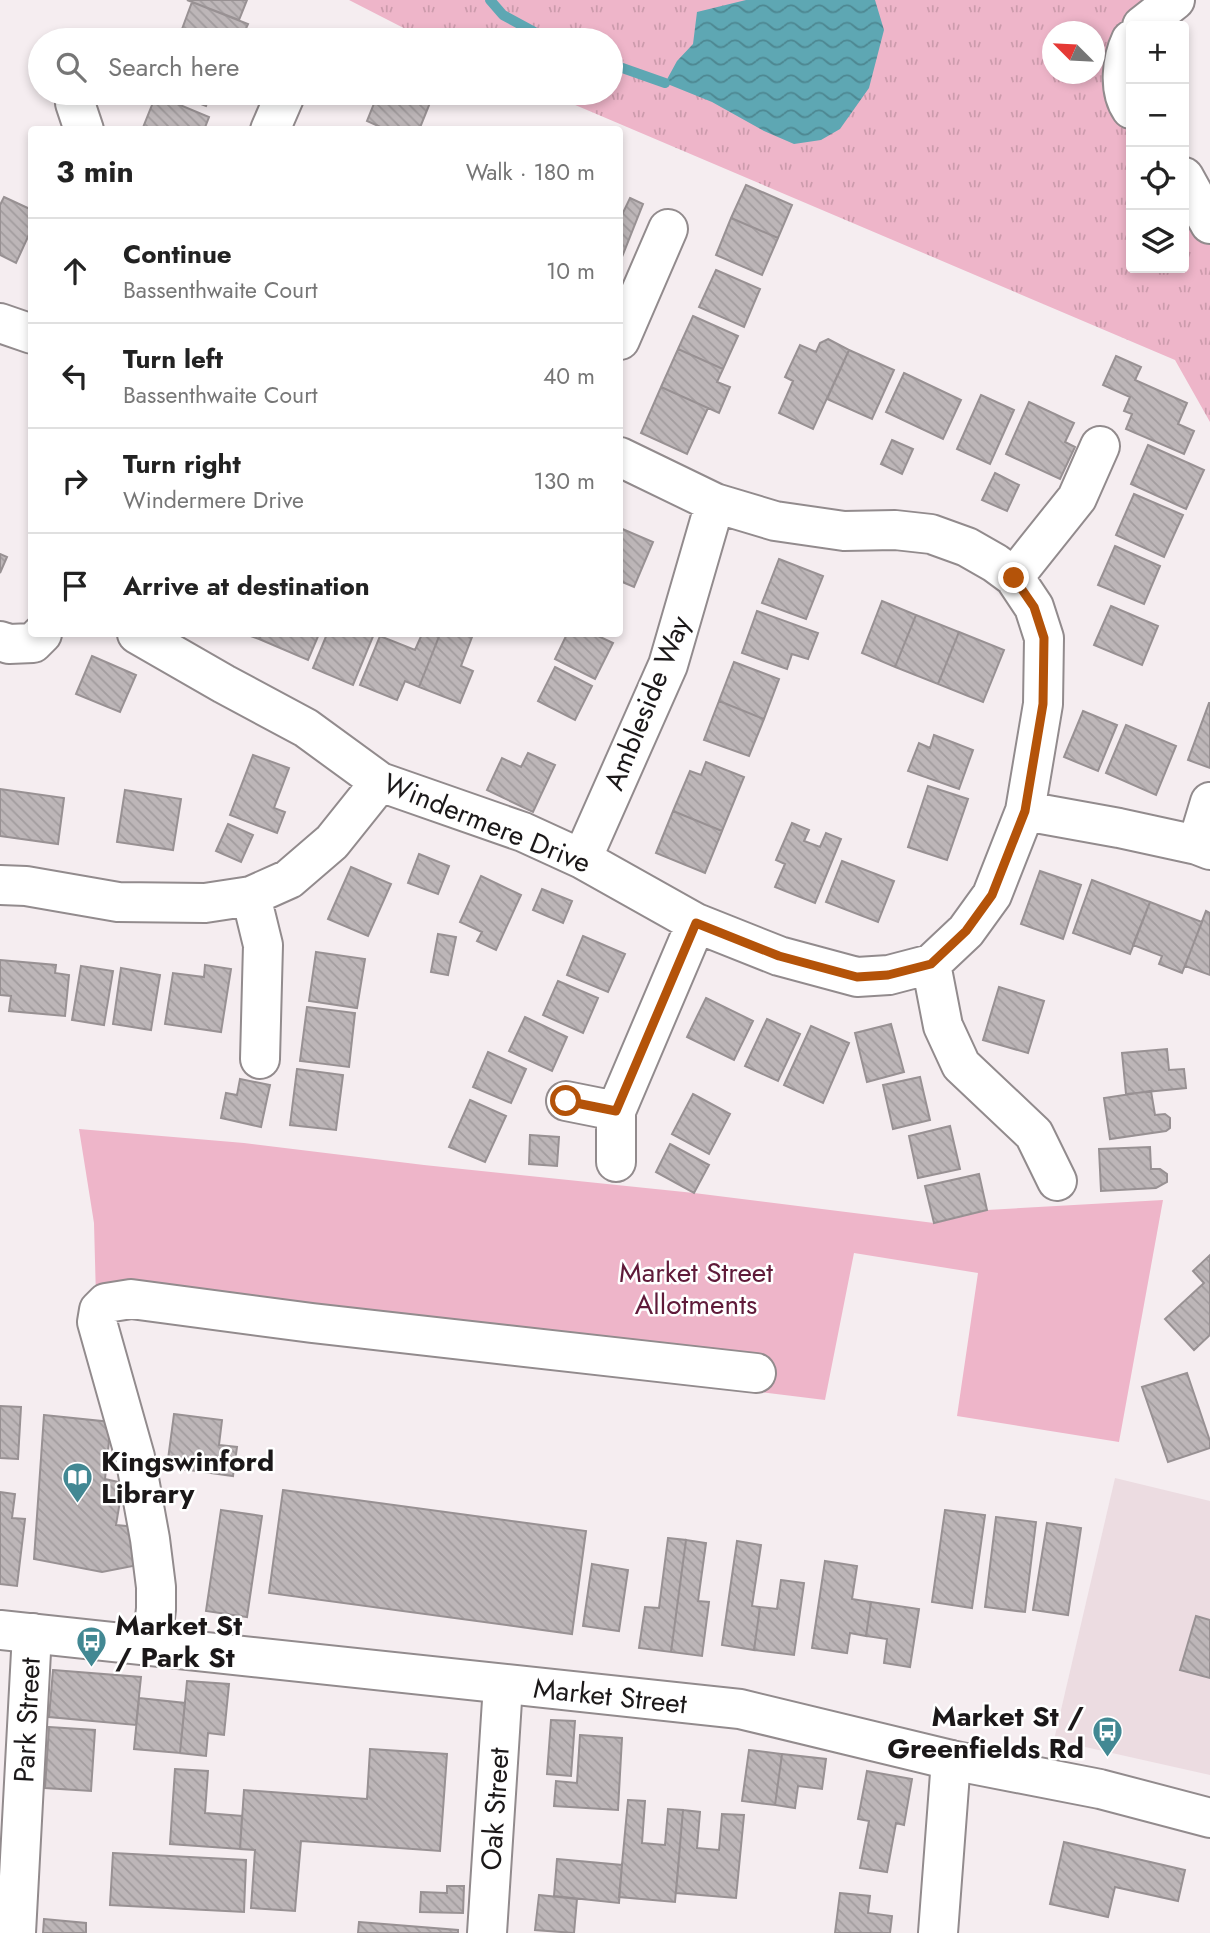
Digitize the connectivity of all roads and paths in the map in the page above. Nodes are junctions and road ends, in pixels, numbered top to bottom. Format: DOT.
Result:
graph roads {
  1 [pos="1175,0"];
  2 [pos="1148,21"];
  3 [pos="1126,59"];
  4 [pos="1126,95"];
  5 [pos="281,105"];
  6 [pos="272,126"];
  7 [pos="1189,186"];
  8 [pos="1210,224"];
  9 [pos="668,229"];
  10 [pos="0,323"];
  11 [pos="28,333"];
  12 [pos="623,333"];
  13 [pos="1100,446"];
  14 [pos="623,458"];
  15 [pos="715,503"];
  16 [pos="1014,578"];
  17 [pos="39,637"];
  18 [pos="142,637"];
  19 [pos="0,641"];
  20 [pos="380,782"];
  21 [pos="1210,802"];
  22 [pos="1025,811"];
  23 [pos="1203,848"];
  24 [pos="582,859"];
  25 [pos="0,885"];
  26 [pos="251,896"];
  27 [pos="696,923"];
  28 [pos="931,964"];
  29 [pos="260,1059"];
  30 [pos="566,1101"];
  31 [pos="616,1111"];
  32 [pos="616,1162"];
  33 [pos="1057,1181"];
  34 [pos="756,1373"];
  35 [pos="16,1632"];
  36 [pos="152,1644"];
  37 [pos="503,1685"];
  38 [pos="951,1760"];
  39 [pos="1210,1818"];
  40 [pos="16,1933"];
  41 [pos="486,1933"];
  42 [pos="937,1933"];
  1 -- 2 [label="main road"];
  3 -- 4 [label="main road"];
  5 -- 6 [label="main road"];
  7 -- 8 [label="main road"];
  9 -- 12 [label="main road"];
  10 -- 11 [label="main road"];
  13 -- 16 [label="main road"];
  14 -- 15 [label="main road, Windermere Drive"];
  15 -- 16 [label="main road, Windermere Drive"];
  15 -- 24 [label="main road, Ambleside Way"];
  16 -- 22 [label="main road, Windermere Drive"];
  17 -- 19 [label="main road"];
  18 -- 20 [label="main road, Windermere Drive"];
  20 -- 24 [label="main road, Windermere Drive"];
  20 -- 26 [label="main road"];
  21 -- 23 [label="main road"];
  22 -- 23 [label="main road"];
  22 -- 28 [label="main road, Windermere Drive"];
  24 -- 27 [label="main road, Windermere Drive"];
  25 -- 26 [label="main road"];
  26 -- 29 [label="main road"];
  27 -- 28 [label="main road, Windermere Drive"];
  27 -- 31 [label="main road"];
  28 -- 33 [label="main road"];
  30 -- 31 [label="main road"];
  31 -- 32 [label="main road"];
  34 -- 36 [label="main road"];
  35 -- 36 [label="main road, Market Street"];
  35 -- 40 [label="main road, Park Street"];
  36 -- 37 [label="main road, Market Street"];
  37 -- 38 [label="main road, Market Street"];
  37 -- 41 [label="main road, Oak Street"];
  38 -- 39 [label="main road, Market Street"];
  38 -- 42 [label="main road"];
}
